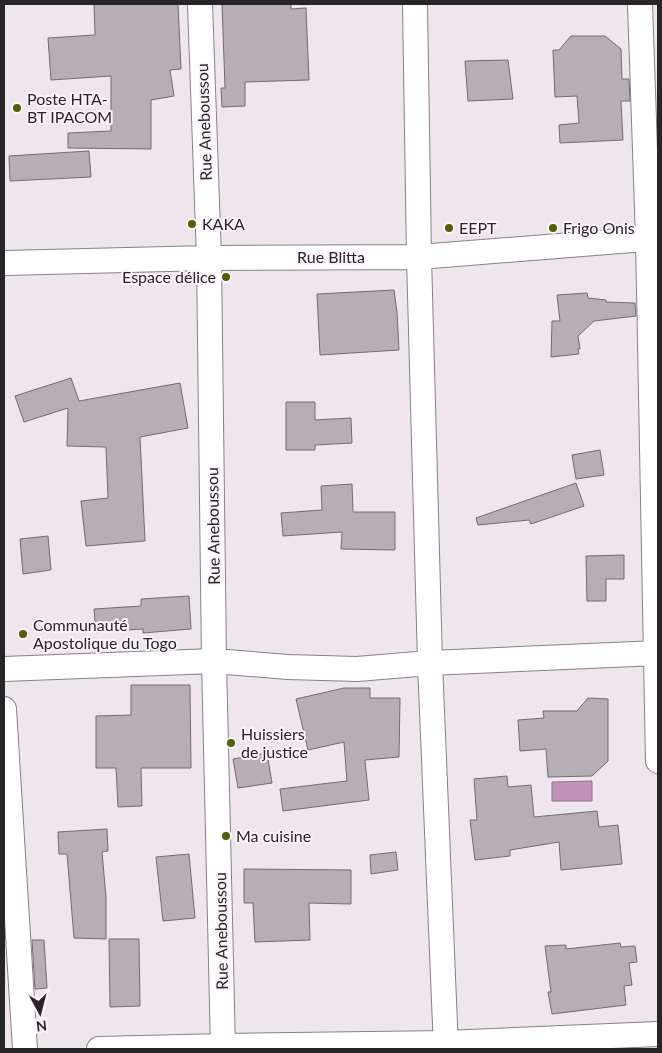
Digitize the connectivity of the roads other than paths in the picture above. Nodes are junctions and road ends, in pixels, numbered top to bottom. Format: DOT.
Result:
graph roads {
  1 [pos="200,4"];
  2 [pos="415,4"];
  3 [pos="640,4"];
  4 [pos="653,238"];
  5 [pos="419,257"];
  6 [pos="210,258"];
  7 [pos="4,263"];
  8 [pos="657,653"];
  9 [pos="214,662"];
  10 [pos="430,663"];
  11 [pos="4,669"];
  12 [pos="4,709"];
  13 [pos="658,761"];
  14 [pos="658,1034"];
  15 [pos="446,1046"];
  16 [pos="223,1048"];
  17 [pos="25,1049"];
  18 [pos="99,1049"];
  1 -- 6 [label="street, Rue Aneboussou"];
  2 -- 5 [label="street"];
  3 -- 4 [label="street"];
  4 -- 5 [label="street, Rue Blitta"];
  4 -- 8 [label="street"];
  5 -- 6 [label="street, Rue Blitta"];
  5 -- 10 [label="street"];
  6 -- 7 [label="street, Rue Blitta"];
  6 -- 9 [label="street, Rue Aneboussou"];
  8 -- 10 [label="street"];
  8 -- 13 [label="street"];
  9 -- 10 [label="street"];
  9 -- 11 [label="street"];
  9 -- 16 [label="street, Rue Aneboussou"];
  10 -- 15 [label="street"];
  12 -- 17 [label="street"];
  14 -- 15 [label="street"];
  15 -- 16 [label="street"];
  16 -- 18 [label="street"];
}
